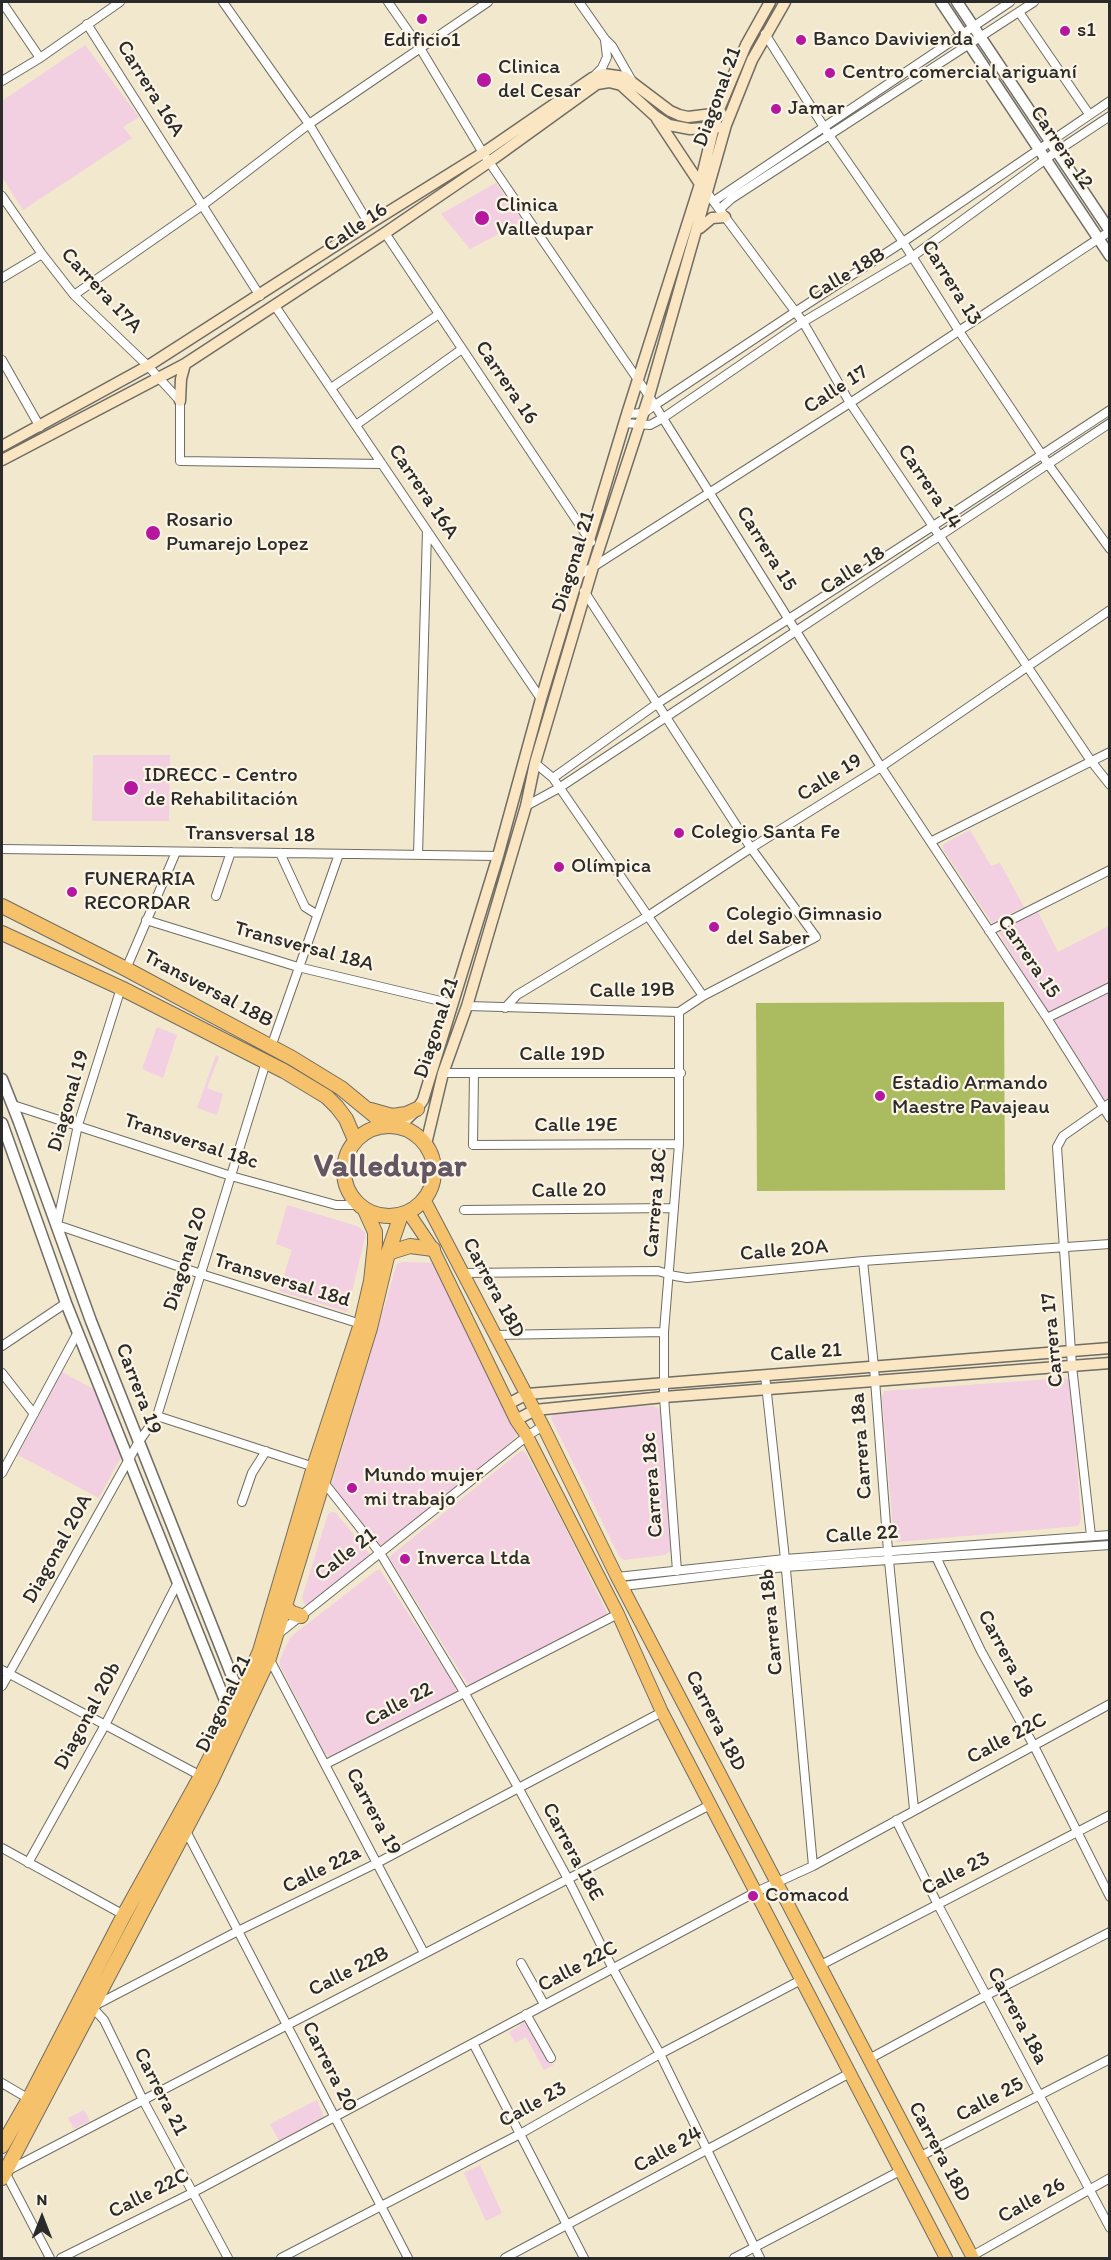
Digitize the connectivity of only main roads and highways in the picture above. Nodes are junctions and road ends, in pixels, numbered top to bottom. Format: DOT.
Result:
graph roads {
  1 [pos="770,2"];
  2 [pos="786,2"];
  3 [pos="731,113"];
  4 [pos="717,114"];
  5 [pos="655,116"];
  6 [pos="726,125"];
  7 [pos="714,128"];
  8 [pos="486,158"];
  9 [pos="700,184"];
  10 [pos="717,205"];
  11 [pos="698,231"];
  12 [pos="185,364"];
  13 [pos="180,401"];
  14 [pos="2,446"];
  15 [pos="2,460"];
  16 [pos="2,906"];
  17 [pos="2,933"];
  18 [pos="366,1108"];
  19 [pos="417,1109"];
  20 [pos="388,1125"];
  21 [pos="354,1140"];
  22 [pos="426,1144"];
  23 [pos="424,1199"];
  24 [pos="362,1208"];
  25 [pos="404,1214"];
  26 [pos="433,1250"];
  27 [pos="388,1253"];
  28 [pos="1110,1348"];
  29 [pos="1110,1363"];
  30 [pos="527,1394"];
  31 [pos="508,1404"];
  32 [pos="535,1410"];
  33 [pos="516,1420"];
  34 [pos="285,1607"];
  35 [pos="301,1616"];
  36 [pos="265,1654"];
  37 [pos="234,1722"];
  38 [pos="2,2146"];
  39 [pos="3,2175"];
  40 [pos="972,2257"];
  41 [pos="946,2259"];
  1 -- 4 [label="main road, Diagonal 21"];
  2 -- 3 [label="main road, Diagonal 21"];
  3 -- 4 [label="main road"];
  3 -- 6 [label="main road, Diagonal 21"];
  4 -- 7 [label="main road, Diagonal 21"];
  4 -- 8 [label="main road, Calle 16"];
  5 -- 7 [label="main road, Calle 16"];
  5 -- 8 [label="main road, Calle 16"];
  5 -- 9 [label="main road"];
  6 -- 7 [label="main road, Calle 16"];
  6 -- 10 [label="main road, Diagonal 21"];
  7 -- 9 [label="main road, Diagonal 21"];
  8 -- 12 [label="main road, Calle 16"];
  8 -- 14 [label="main road, Calle 16"];
  9 -- 19 [label="main road, Diagonal 21"];
  10 -- 11 [label="main road, Diagonal 21"];
  10 -- 11 [label="main road"];
  11 -- 22 [label="main road, Diagonal 21"];
  12 -- 13 [label="main road"];
  12 -- 15 [label="main road, Calle 16"];
  16 -- 18 [label="highway, Transversal 18B"];
  17 -- 21 [label="highway, Transversal 18B"];
  18 -- 19 [label="highway"];
  18 -- 20 [label="highway, Transversal 18B"];
  19 -- 20 [label="main road, Diagonal 21"];
  20 -- 21 [label="highway"];
  20 -- 22 [label="highway"];
  21 -- 24 [label="highway"];
  22 -- 23 [label="highway"];
  23 -- 25 [label="highway"];
  23 -- 30 [label="main road, Carrera 18D"];
  24 -- 25 [label="highway"];
  24 -- 36 [label="highway, Diagonal 21"];
  25 -- 26 [label="main road, Carrera 18D"];
  25 -- 27 [label="highway, Diagonal 21"];
  26 -- 27 [label="highway"];
  26 -- 31 [label="main road, Carrera 18D"];
  27 -- 34 [label="highway, Diagonal 21"];
  28 -- 30 [label="main road, Calle 21"];
  29 -- 32 [label="main road, Calle 21"];
  30 -- 31 [label="main road, Calle 21"];
  30 -- 32 [label="main road, Carrera 18D"];
  31 -- 33 [label="main road, Carrera 18D"];
  32 -- 33 [label="main road, Calle 21"];
  32 -- 40 [label="main road, Carrera 18D"];
  33 -- 41 [label="main road, Carrera 18D"];
  34 -- 35 [label="highway"];
  34 -- 36 [label="highway, Diagonal 21"];
  36 -- 37 [label="highway, Diagonal 21"];
  36 -- 37 [label="highway, Diagonal 21"];
  37 -- 38 [label="highway, Diagonal 21"];
  37 -- 39 [label="highway, Diagonal 21"];
}
